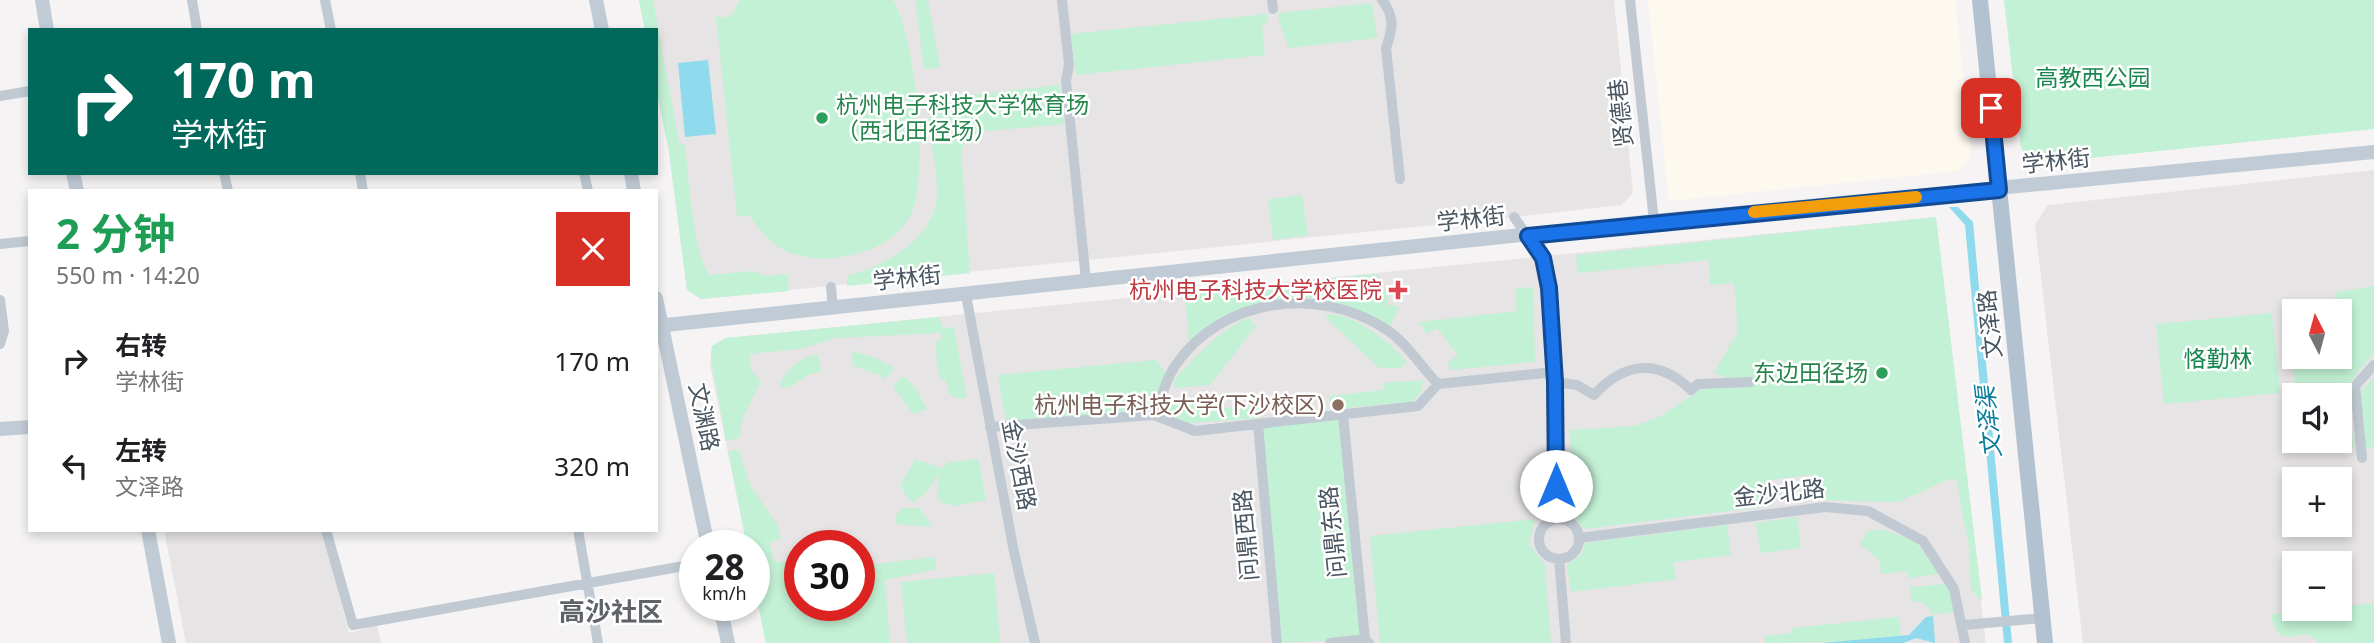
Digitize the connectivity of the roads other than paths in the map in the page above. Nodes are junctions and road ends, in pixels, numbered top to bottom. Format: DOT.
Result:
graph roads {
  1 [pos="42,0"];
  2 [pos="192,0"];
  3 [pos="325,0"];
  4 [pos="596,0"];
  5 [pos="1062,0"];
  6 [pos="1382,0"];
  7 [pos="1630,0"];
  8 [pos="1980,0"];
  9 [pos="47,28"];
  10 [pos="197,28"];
  11 [pos="331,28"];
  12 [pos="602,28"];
  13 [pos="28,91"];
  14 [pos="0,96"];
  15 [pos="2374,152"];
  16 [pos="1400,178"];
  17 [pos="1999,190"];
  18 [pos="1514,217"];
  19 [pos="1654,221"];
  20 [pos="1528,236"];
  21 [pos="28,241"];
  22 [pos="0,244"];
  23 [pos="1086,281"];
  24 [pos="831,287"];
  25 [pos="966,295"];
  26 [pos="0,300"];
  27 [pos="833,309"];
  28 [pos="659,325"];
  29 [pos="0,344"];
  30 [pos="2374,365"];
  31 [pos="1555,377"];
  32 [pos="1750,382"];
  33 [pos="1438,384"];
  34 [pos="1154,415"];
  35 [pos="1343,415"];
  36 [pos="1258,424"];
  37 [pos="28,427"];
  38 [pos="990,427"];
  39 [pos="0,429"];
  40 [pos="2362,458"];
  41 [pos="1556,519"];
  42 [pos="704,530"];
  43 [pos="148,532"];
  44 [pos="327,532"];
  45 [pos="578,532"];
  46 [pos="1579,538"];
  47 [pos="1559,559"];
  48 [pos="679,568"];
  49 [pos="588,584"];
  50 [pos="2042,618"];
  51 [pos="723,621"];
  52 [pos="1964,625"];
  53 [pos="1367,641"];
  54 [pos="169,643"];
  55 [pos="598,643"];
  56 [pos="728,643"];
  57 [pos="1035,643"];
  58 [pos="1277,643"];
  59 [pos="1330,643"];
  60 [pos="1566,643"];
  61 [pos="1965,643"];
  62 [pos="2045,643"];
  1 -- 9 [label="main road"];
  2 -- 10 [label="street"];
  3 -- 11 [label="street"];
  4 -- 12 [label="main road"];
  5 -- 23 [label="street"];
  6 -- 16 [label="street"];
  7 -- 19 [label="street, 贤德巷"];
  8 -- 17 [label="main road, 文泽路"];
  13 -- 14 [label="street"];
  15 -- 17 [label="main road, 学林街"];
  17 -- 19 [label="main road, 学林街"];
  17 -- 50 [label="main road, 文泽路"];
  18 -- 20 [label="street"];
  19 -- 20 [label="main road, 学林街"];
  20 -- 23 [label="main road, 学林街"];
  20 -- 31 [label="street"];
  21 -- 22 [label="street"];
  23 -- 25 [label="main road, 学林街"];
  24 -- 27 [label="street"];
  25 -- 27 [label="main road, 学林街"];
  25 -- 38 [label="street, 金沙西路"];
  26 -- 29 [label="street"];
  27 -- 28 [label="main road, 学林街"];
  28 -- 42 [label="main road, 文渊路"];
  30 -- 40 [label="street"];
  31 -- 32 [label="street"];
  31 -- 33 [label="street"];
  31 -- 41 [label="street"];
  33 -- 34 [label="street"];
  33 -- 35 [label="street"];
  34 -- 36 [label="street"];
  34 -- 38 [label="street"];
  35 -- 36 [label="street"];
  35 -- 53 [label="street, 问鼎东路"];
  36 -- 58 [label="street, 问鼎西路"];
  37 -- 39 [label="main road"];
  38 -- 57 [label="street, 金沙西路"];
  41 -- 46 [label="street"];
  41 -- 47 [label="street"];
  43 -- 54 [label="main road"];
  44 -- 49 [label="street"];
  45 -- 49 [label="street"];
  46 -- 47 [label="street"];
  46 -- 52 [label="street, 金沙北路"];
  47 -- 60 [label="street"];
  48 -- 49 [label="street"];
  49 -- 55 [label="street"];
  50 -- 52 [label="street"];
  50 -- 62 [label="main road, 文泽路"];
  51 -- 56 [label="main road"];
  52 -- 61 [label="street, 金沙北路"];
  53 -- 59 [label="street"];
}
